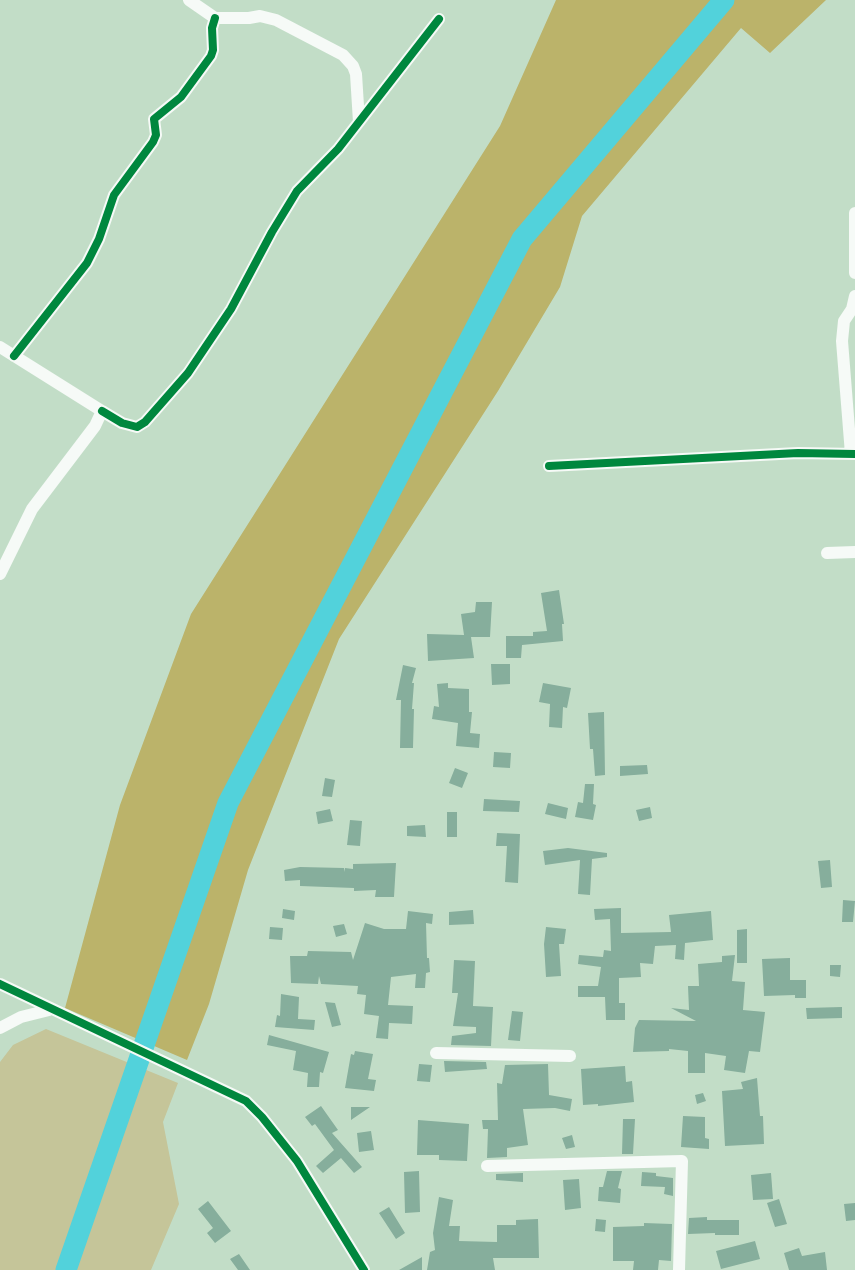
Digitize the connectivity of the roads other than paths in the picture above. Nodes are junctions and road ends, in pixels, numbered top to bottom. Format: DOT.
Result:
graph roads {
  1 [pos="189,0"];
  2 [pos="215,18"];
  3 [pos="439,19"];
  4 [pos="358,122"];
  5 [pos="855,213"];
  6 [pos="855,273"];
  7 [pos="855,296"];
  8 [pos="853,309"];
  9 [pos="0,347"];
  10 [pos="14,356"];
  11 [pos="102,411"];
  12 [pos="853,454"];
  13 [pos="549,466"];
  14 [pos="855,552"];
  15 [pos="827,554"];
  16 [pos="0,574"];
  17 [pos="0,984"];
  18 [pos="50,1010"];
  19 [pos="0,1028"];
  20 [pos="436,1053"];
  21 [pos="570,1056"];
  22 [pos="487,1166"];
  23 [pos="364,1270"];
  24 [pos="679,1270"];
  1 -- 2 [label="street"];
  2 -- 4 [label="street"];
  2 -- 10 [label="street"];
  3 -- 4 [label="street"];
  4 -- 11 [label="street"];
  5 -- 6 [label="street"];
  7 -- 8 [label="street"];
  8 -- 12 [label="street"];
  9 -- 10 [label="street"];
  10 -- 11 [label="street"];
  11 -- 16 [label="street"];
  12 -- 13 [label="street"];
  14 -- 15 [label="street"];
  17 -- 18 [label="street"];
  18 -- 19 [label="street"];
  18 -- 23 [label="street"];
  20 -- 21 [label="street"];
  22 -- 24 [label="street"];
}
